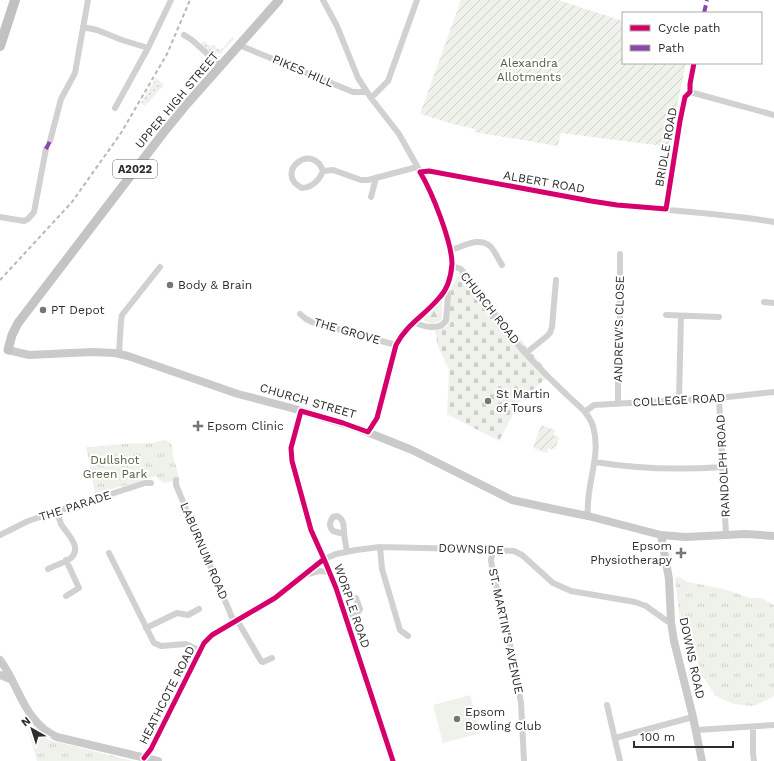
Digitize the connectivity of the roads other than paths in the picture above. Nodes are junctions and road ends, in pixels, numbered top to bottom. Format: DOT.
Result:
graph roads {
  1 [pos="15,0"];
  2 [pos="88,0"];
  3 [pos="171,0"];
  4 [pos="279,0"];
  5 [pos="323,0"];
  6 [pos="417,0"];
  7 [pos="83,27"];
  8 [pos="184,35"];
  9 [pos="239,45"];
  10 [pos="0,46"];
  11 [pos="148,48"];
  12 [pos="221,66"];
  13 [pos="367,92"];
  14 [pos="371,98"];
  15 [pos="115,108"];
  16 [pos="774,115"];
  17 [pos="50,141"];
  18 [pos="46,149"];
  19 [pos="419,170"];
  20 [pos="323,171"];
  21 [pos="376,178"];
  22 [pos="371,197"];
  23 [pos="666,209"];
  24 [pos="0,218"];
  25 [pos="774,222"];
  26 [pos="450,250"];
  27 [pos="620,254"];
  28 [pos="502,265"];
  29 [pos="452,266"];
  30 [pos="160,267"];
  31 [pos="556,280"];
  32 [pos="447,288"];
  33 [pos="764,302"];
  34 [pos="774,303"];
  35 [pos="300,314"];
  36 [pos="666,315"];
  37 [pos="681,316"];
  38 [pos="719,317"];
  39 [pos="414,322"];
  40 [pos="396,345"];
  41 [pos="2,350"];
  42 [pos="526,353"];
  43 [pos="119,354"];
  44 [pos="774,392"];
  45 [pos="719,398"];
  46 [pos="679,400"];
  47 [pos="618,404"];
  48 [pos="301,411"];
  49 [pos="586,411"];
  50 [pos="368,432"];
  51 [pos="595,462"];
  52 [pos="723,467"];
  53 [pos="176,480"];
  54 [pos="151,483"];
  55 [pos="56,512"];
  56 [pos="588,516"];
  57 [pos="344,534"];
  58 [pos="0,535"];
  59 [pos="661,535"];
  60 [pos="726,535"];
  61 [pos="774,536"];
  62 [pos="380,547"];
  63 [pos="493,550"];
  64 [pos="347,552"];
  65 [pos="109,553"];
  66 [pos="324,559"];
  67 [pos="66,560"];
  68 [pos="48,569"];
  69 [pos="307,574"];
  70 [pos="330,574"];
  71 [pos="66,596"];
  72 [pos="356,598"];
  73 [pos="199,609"];
  74 [pos="345,616"];
  75 [pos="236,621"];
  76 [pos="671,622"];
  77 [pos="146,628"];
  78 [pos="408,636"];
  79 [pos="200,651"];
  80 [pos="272,658"];
  81 [pos="0,660"];
  82 [pos="0,675"];
  83 [pos="10,679"];
  84 [pos="607,705"];
  85 [pos="693,717"];
  86 [pos="774,725"];
  87 [pos="753,727"];
  88 [pos="696,730"];
  89 [pos="615,738"];
  90 [pos="144,758"];
  91 [pos="158,761"];
  92 [pos="393,761"];
  93 [pos="524,761"];
  94 [pos="620,761"];
  95 [pos="702,761"];
  96 [pos="754,761"];
  1 -- 10 [label="highway"];
  2 -- 7 [label="street"];
  3 -- 11 [label="street"];
  4 -- 9 [label="main road, UPPER HIGH STREET / A2022"];
  5 -- 13 [label="street, CHURCH ROAD"];
  6 -- 14 [label="street"];
  7 -- 11 [label="street"];
  7 -- 17 [label="street"];
  8 -- 12 [label="street"];
  9 -- 12 [label="main road, UPPER HIGH STREET / A2022"];
  9 -- 13 [label="street, PIKES HILL"];
  11 -- 15 [label="street"];
  12 -- 41 [label="main road, UPPER HIGH STREET / A2022"];
  13 -- 14 [label="street, CHURCH ROAD"];
  14 -- 19 [label="street, CHURCH ROAD"];
  16 -- 23 [label="street, BRIDLE ROAD"];
  18 -- 24 [label="street"];
  19 -- 21 [label="street, ALBERT ROAD"];
  19 -- 23 [label="street, ALBERT ROAD"];
  19 -- 26 [label="street, CHURCH ROAD"];
  20 -- 20 [label="street"];
  20 -- 21 [label="street, ALBERT ROAD"];
  21 -- 22 [label="street"];
  23 -- 25 [label="street, ALBERT ROAD"];
  26 -- 28 [label="street"];
  26 -- 29 [label="street, CHURCH ROAD"];
  27 -- 47 [label="street, ANDREW'S CLOSE"];
  29 -- 32 [label="street"];
  29 -- 42 [label="street, CHURCH ROAD"];
  30 -- 43 [label="street"];
  31 -- 42 [label="street"];
  32 -- 39 [label="street"];
  32 -- 39 [label="street"];
  33 -- 34 [label="street"];
  35 -- 40 [label="street, THE GROVE"];
  36 -- 37 [label="street"];
  37 -- 38 [label="street"];
  37 -- 46 [label="street"];
  39 -- 40 [label="street"];
  40 -- 50 [label="street"];
  41 -- 43 [label="main road, CHURCH STREET"];
  42 -- 49 [label="street, CHURCH ROAD"];
  43 -- 48 [label="main road, CHURCH STREET"];
  44 -- 45 [label="street, COLLEGE ROAD"];
  45 -- 46 [label="street, COLLEGE ROAD"];
  45 -- 52 [label="street, RANDOLPH ROAD"];
  46 -- 47 [label="street, COLLEGE ROAD"];
  47 -- 49 [label="street, COLLEGE ROAD"];
  48 -- 50 [label="main road, CHURCH STREET"];
  48 -- 66 [label="street, WORPLE ROAD"];
  49 -- 51 [label="street"];
  50 -- 56 [label="main road, CHURCH STREET"];
  51 -- 52 [label="street"];
  51 -- 56 [label="street"];
  52 -- 60 [label="street, RANDOLPH ROAD"];
  53 -- 75 [label="street, LABURNUM ROAD"];
  54 -- 55 [label="street, THE PARADE"];
  55 -- 58 [label="street, THE PARADE"];
  55 -- 67 [label="street"];
  56 -- 59 [label="main road, CHURCH STREET"];
  57 -- 64 [label="street"];
  59 -- 60 [label="main road, CHURCH STREET"];
  59 -- 76 [label="main road, DOWNS ROAD"];
  60 -- 61 [label="main road, CHURCH STREET"];
  62 -- 63 [label="street, DOWNSIDE"];
  62 -- 64 [label="street, DOWNSIDE"];
  62 -- 78 [label="street"];
  63 -- 76 [label="street, DOWNSIDE"];
  63 -- 93 [label="street, ST. MARTIN'S AVENUE"];
  64 -- 66 [label="street, DOWNSIDE"];
  65 -- 77 [label="street"];
  66 -- 69 [label="street, HEATHCOTE ROAD"];
  66 -- 70 [label="street, WORPLE ROAD"];
  67 -- 68 [label="street"];
  67 -- 71 [label="street"];
  69 -- 70 [label="street"];
  69 -- 75 [label="street, HEATHCOTE ROAD"];
  70 -- 74 [label="street, WORPLE ROAD"];
  72 -- 74 [label="street"];
  73 -- 77 [label="street"];
  74 -- 92 [label="street, WORPLE ROAD"];
  75 -- 79 [label="street, HEATHCOTE ROAD"];
  75 -- 80 [label="street, LABURNUM ROAD"];
  76 -- 85 [label="main road, DOWNS ROAD"];
  77 -- 79 [label="street"];
  79 -- 90 [label="street, HEATHCOTE ROAD"];
  81 -- 83 [label="main road"];
  82 -- 83 [label="main road"];
  83 -- 90 [label="main road"];
  84 -- 89 [label="street"];
  85 -- 88 [label="main road, DOWNS ROAD"];
  85 -- 89 [label="street"];
  86 -- 87 [label="street"];
  87 -- 88 [label="street"];
  87 -- 96 [label="street"];
  88 -- 95 [label="main road, DOWNS ROAD"];
  89 -- 94 [label="street"];
  90 -- 91 [label="main road"];
}
